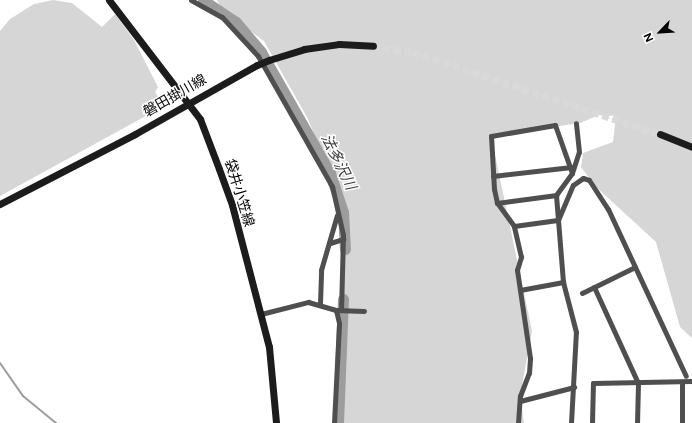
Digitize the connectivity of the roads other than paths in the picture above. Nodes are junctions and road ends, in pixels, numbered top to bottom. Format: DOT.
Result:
graph roads {
  1 [pos="109,0"];
  2 [pos="191,0"];
  3 [pos="373,46"];
  4 [pos="188,103"];
  5 [pos="576,123"];
  6 [pos="660,134"];
  7 [pos="692,148"];
  8 [pos="572,170"];
  9 [pos="493,176"];
  10 [pos="556,195"];
  11 [pos="497,202"];
  12 [pos="0,204"];
  13 [pos="338,212"];
  14 [pos="558,220"];
  15 [pos="514,226"];
  16 [pos="343,239"];
  17 [pos="330,244"];
  18 [pos="635,267"];
  19 [pos="563,282"];
  20 [pos="594,287"];
  21 [pos="520,290"];
  22 [pos="582,293"];
  23 [pos="320,303"];
  24 [pos="338,310"];
  25 [pos="364,311"];
  26 [pos="261,314"];
  27 [pos="686,376"];
  28 [pos="692,381"];
  29 [pos="638,383"];
  30 [pos="682,383"];
  31 [pos="574,387"];
  32 [pos="520,401"];
  33 [pos="276,423"];
  34 [pos="334,423"];
  35 [pos="518,423"];
  36 [pos="571,423"];
  37 [pos="592,423"];
  38 [pos="637,423"];
  39 [pos="682,423"];
  1 -- 4 [label="main road, 袋井小笠線"];
  2 -- 13 [label="street"];
  3 -- 4 [label="main road, 磐田掛川線, bridge"];
  4 -- 12 [label="main road, 磐田掛川線"];
  4 -- 26 [label="main road, 袋井小笠線"];
  5 -- 8 [label="street"];
  6 -- 7 [label="main road"];
  8 -- 9 [label="street"];
  8 -- 9 [label="street"];
  8 -- 10 [label="street"];
  9 -- 11 [label="street"];
  10 -- 11 [label="street"];
  10 -- 14 [label="street"];
  11 -- 15 [label="street"];
  13 -- 16 [label="street"];
  13 -- 17 [label="street"];
  14 -- 15 [label="street"];
  14 -- 18 [label="street"];
  14 -- 19 [label="street"];
  15 -- 21 [label="street"];
  16 -- 17 [label="street"];
  16 -- 24 [label="street"];
  17 -- 23 [label="street"];
  18 -- 20 [label="street"];
  18 -- 27 [label="street"];
  19 -- 21 [label="street"];
  19 -- 31 [label="street"];
  20 -- 22 [label="street"];
  20 -- 29 [label="street"];
  21 -- 32 [label="street"];
  23 -- 24 [label="street"];
  23 -- 26 [label="street"];
  24 -- 25 [label="street"];
  24 -- 34 [label="street"];
  26 -- 33 [label="main road, 袋井小笠線"];
  28 -- 30 [label="street"];
  29 -- 30 [label="street"];
  29 -- 37 [label="street"];
  29 -- 38 [label="street"];
  30 -- 39 [label="street"];
  31 -- 32 [label="street"];
  31 -- 36 [label="street"];
  32 -- 35 [label="street"];
}
